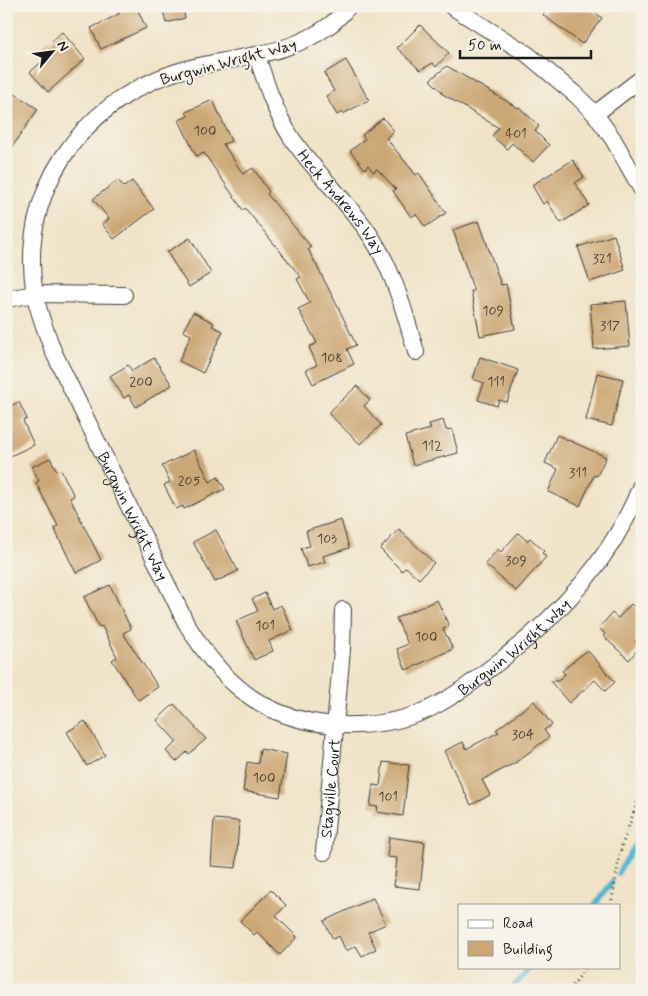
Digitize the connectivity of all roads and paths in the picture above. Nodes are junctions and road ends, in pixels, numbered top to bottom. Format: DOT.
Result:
graph roads {
  1 [pos="349,6"];
  2 [pos="451,6"];
  3 [pos="257,56"];
  4 [pos="642,78"];
  5 [pos="595,114"];
  6 [pos="642,190"];
  7 [pos="35,294"];
  8 [pos="124,295"];
  9 [pos="6,298"];
  10 [pos="416,352"];
  11 [pos="642,483"];
  12 [pos="343,610"];
  13 [pos="334,726"];
  14 [pos="642,789"];
  15 [pos="324,852"];
  16 [pos="611,904"];
  17 [pos="585,968"];
  18 [pos="570,990"];
  1 -- 3 [label="street, Burgwin Wright Way"];
  2 -- 5 [label="street"];
  3 -- 7 [label="street, Burgwin Wright Way"];
  3 -- 10 [label="street, Heck Andrews Way"];
  4 -- 5 [label="street"];
  5 -- 6 [label="street"];
  7 -- 8 [label="street"];
  7 -- 9 [label="street"];
  7 -- 13 [label="street, Burgwin Wright Way"];
  11 -- 13 [label="street, Burgwin Wright Way"];
  12 -- 13 [label="street, Stagville Court"];
  13 -- 15 [label="street, Stagville Court"];
  14 -- 16 [label="path"];
  17 -- 18 [label="path"];
}
